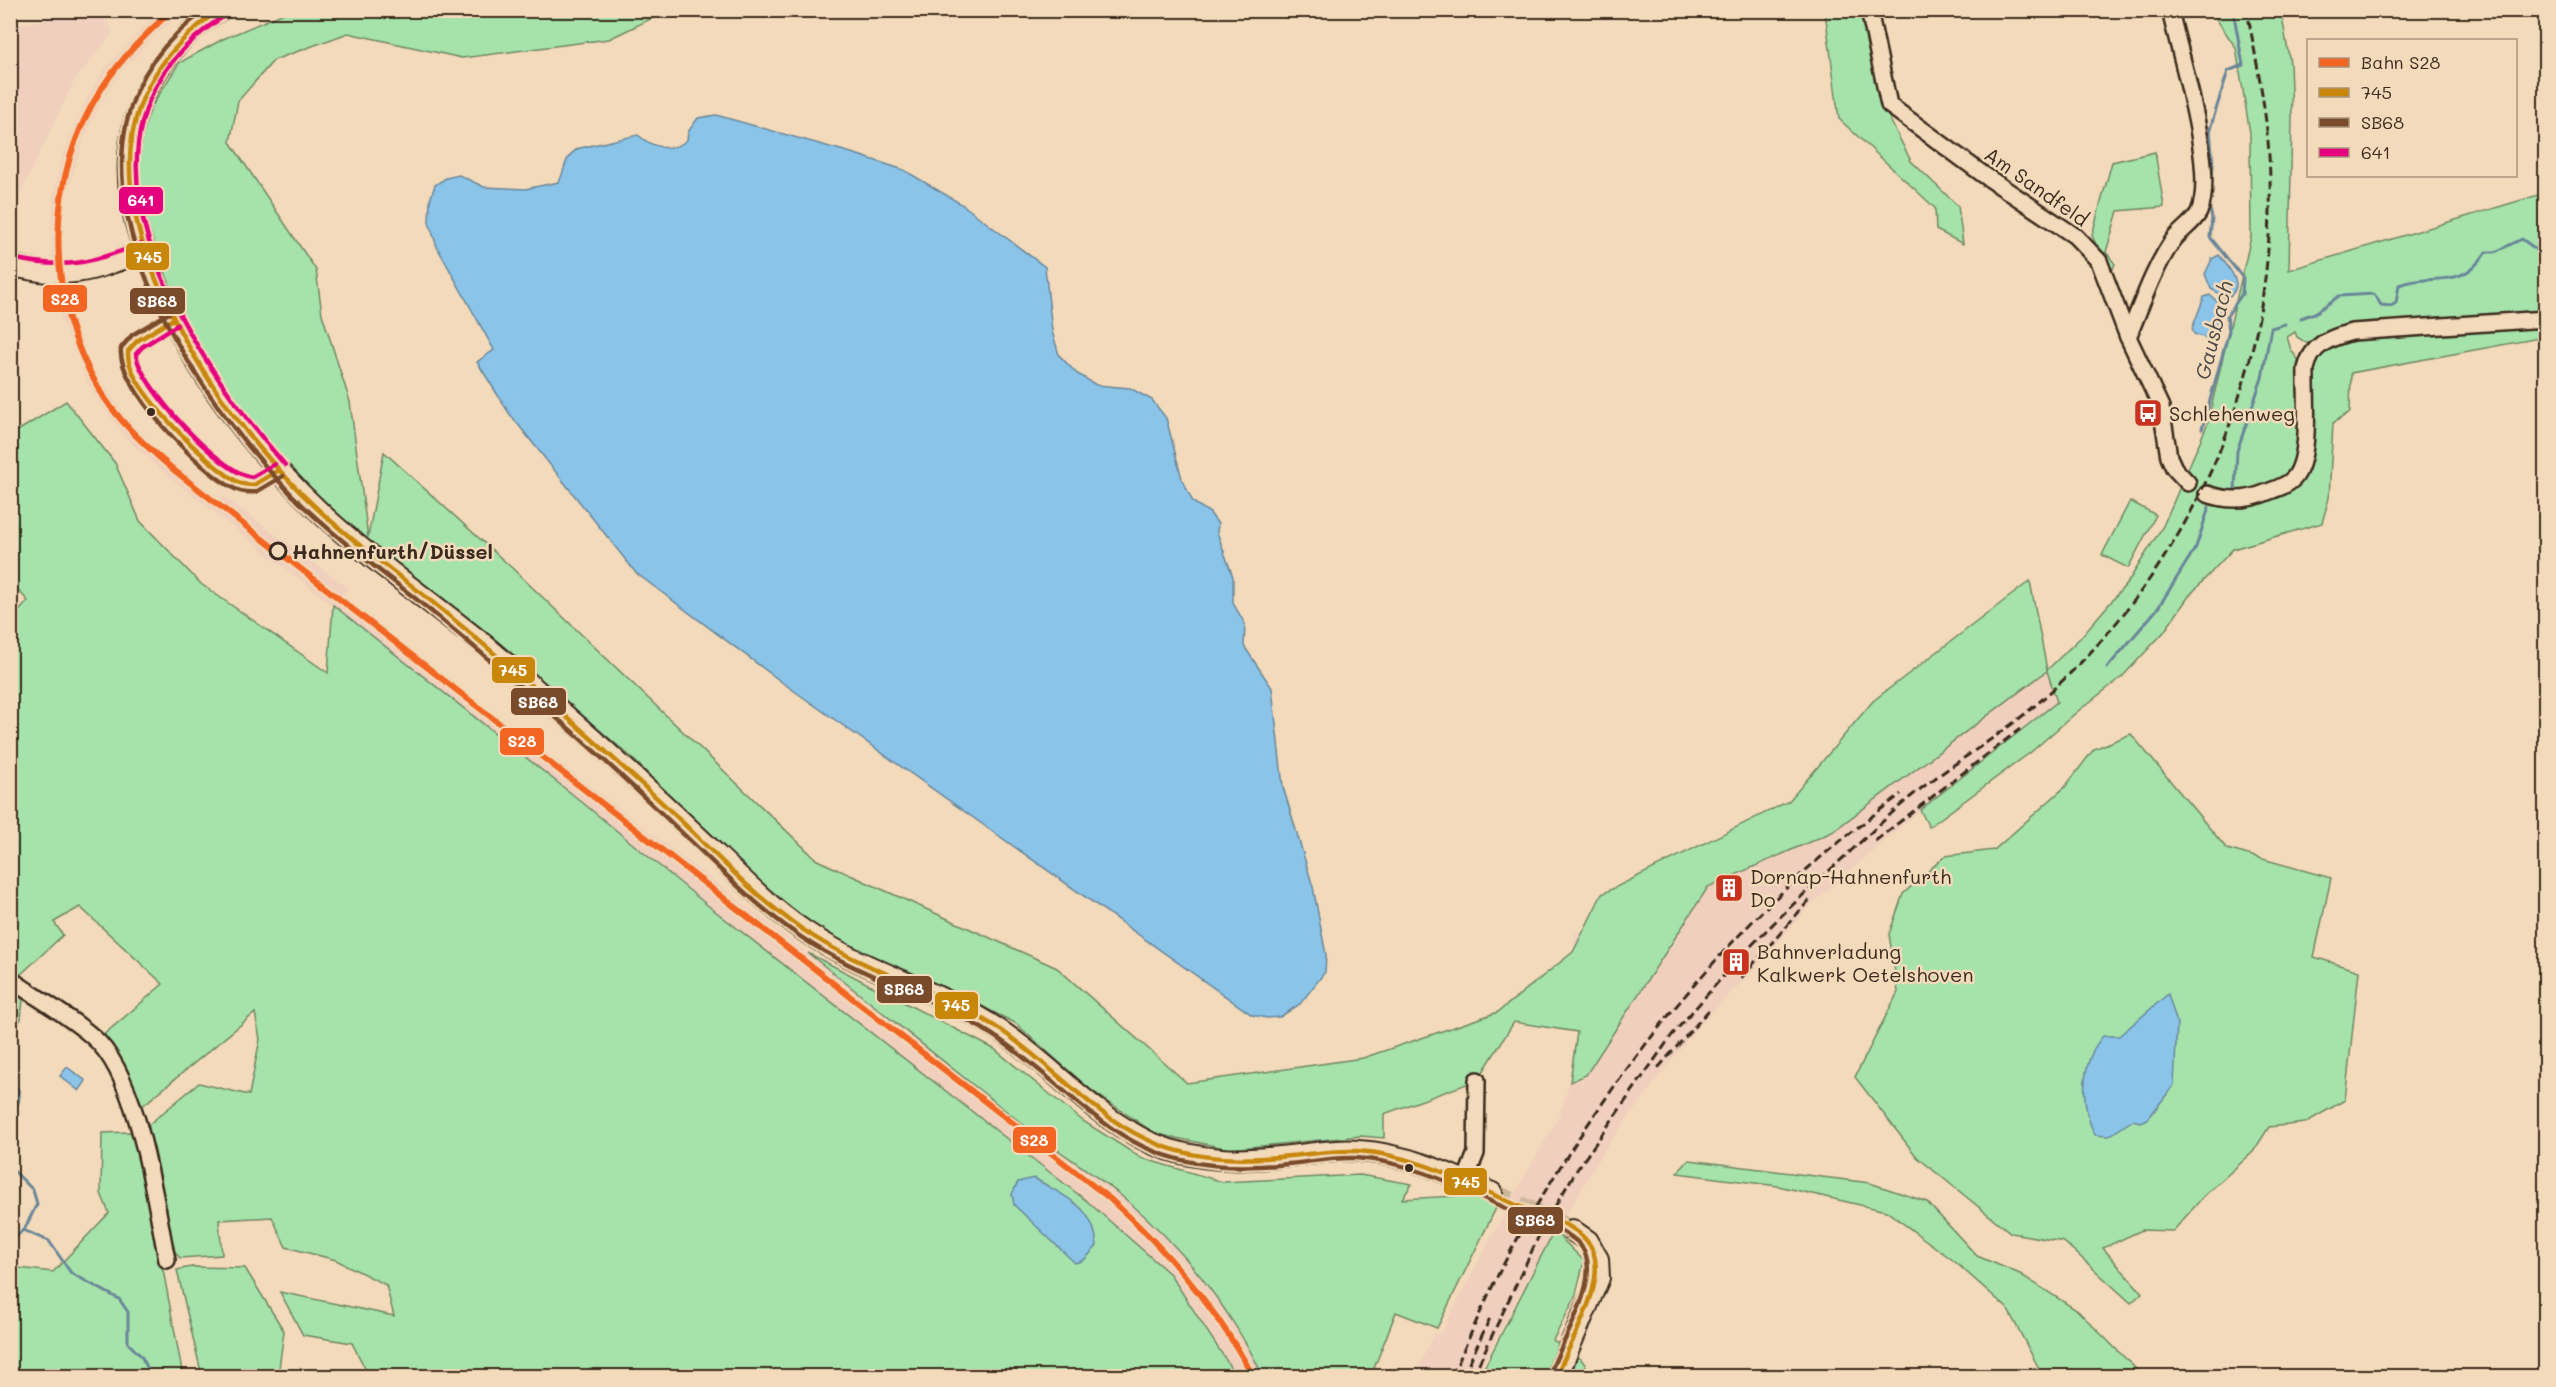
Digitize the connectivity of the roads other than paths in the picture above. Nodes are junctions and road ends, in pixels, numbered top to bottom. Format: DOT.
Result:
graph roads {
  1 [pos="220,10"];
  2 [pos="1869,10"];
  3 [pos="2170,10"];
  4 [pos="144,251"];
  5 [pos="10,265"];
  6 [pos="2546,319"];
  7 [pos="2128,337"];
  8 [pos="2188,483"];
  9 [pos="2207,494"];
  10 [pos="10,979"];
  11 [pos="1477,1080"];
  12 [pos="1465,1181"];
  13 [pos="1492,1193"];
  14 [pos="1572,1230"];
  15 [pos="167,1260"];
  16 [pos="1557,1377"];
  1 -- 4 [label="main road"];
  2 -- 7 [label="street, Am Sandfeld"];
  3 -- 7 [label="street"];
  4 -- 5 [label="main road"];
  4 -- 12 [label="main road"];
  6 -- 9 [label="street"];
  7 -- 8 [label="street, Am Sandfeld"];
  10 -- 15 [label="street"];
  11 -- 12 [label="street"];
  12 -- 13 [label="main road"];
  14 -- 16 [label="main road"];
}
